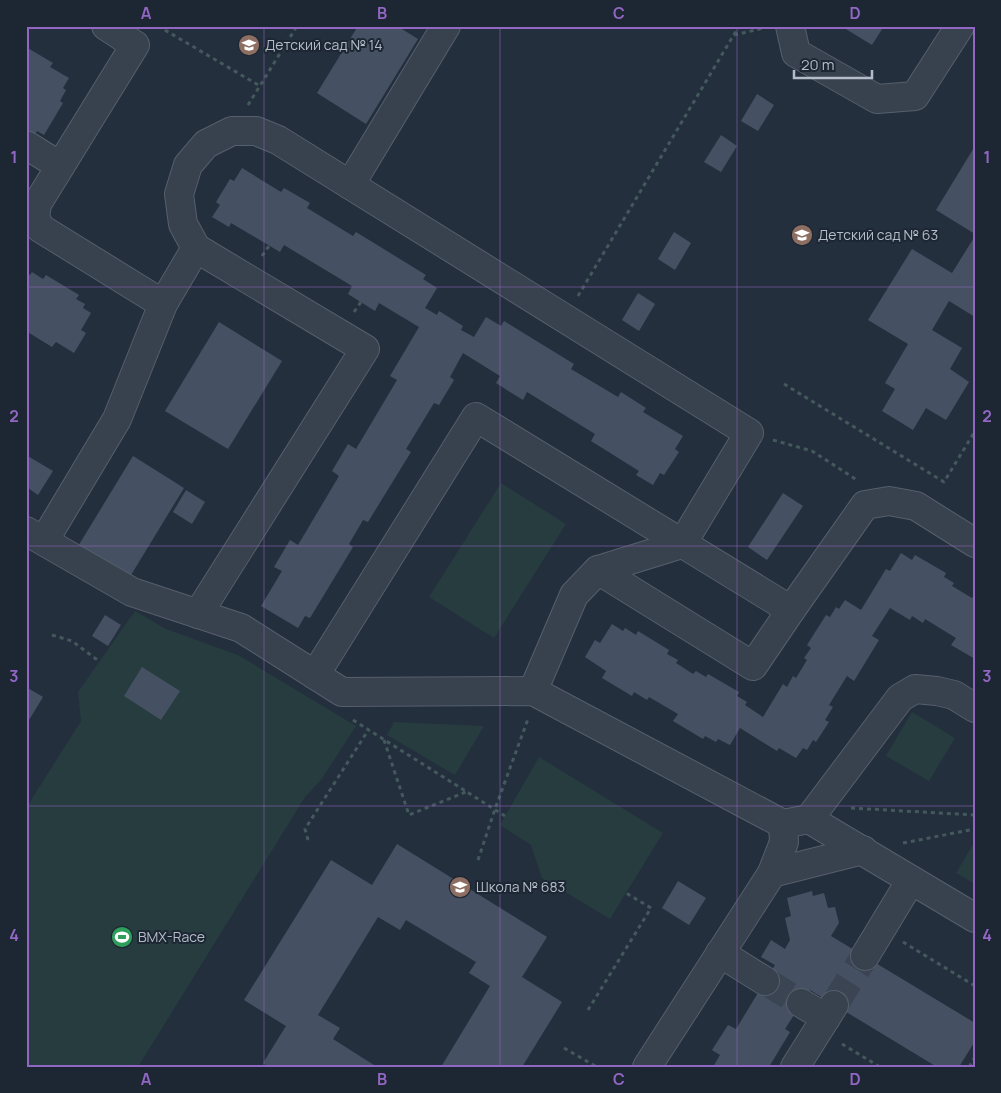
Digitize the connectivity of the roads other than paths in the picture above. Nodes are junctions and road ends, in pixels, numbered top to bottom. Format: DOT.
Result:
graph roads {
  1 [pos="106,26"];
  2 [pos="446,26"];
  3 [pos="790,26"];
  4 [pos="960,26"];
  5 [pos="28,146"];
  6 [pos="60,166"];
  7 [pos="350,185"];
  8 [pos="196,248"];
  9 [pos="163,304"];
  10 [pos="35,536"];
  11 [pos="975,543"];
  12 [pos="682,544"];
  13 [pos="598,570"];
  14 [pos="791,610"];
  15 [pos="198,614"];
  16 [pos="315,675"];
  17 [pos="533,691"];
  18 [pos="975,708"];
  19 [pos="796,821"];
  20 [pos="863,850"];
  21 [pos="772,874"];
  22 [pos="911,880"];
  23 [pos="975,918"];
  24 [pos="720,953"];
  25 [pos="865,956"];
  26 [pos="766,980"];
  27 [pos="802,1003"];
  28 [pos="647,1067"];
  29 [pos="796,1067"];
  1 -- 6 [label="lane"];
  2 -- 7 [label="lane"];
  3 -- 4 [label="lane"];
  5 -- 6 [label="lane"];
  6 -- 9 [label="lane"];
  7 -- 8 [label="lane"];
  7 -- 12 [label="lane"];
  8 -- 9 [label="lane"];
  8 -- 15 [label="lane"];
  9 -- 10 [label="lane"];
  10 -- 15 [label="lane"];
  11 -- 14 [label="lane"];
  12 -- 13 [label="lane"];
  12 -- 14 [label="lane"];
  12 -- 16 [label="lane"];
  13 -- 14 [label="lane"];
  13 -- 17 [label="lane"];
  15 -- 16 [label="lane"];
  16 -- 17 [label="lane"];
  17 -- 19 [label="lane"];
  18 -- 19 [label="lane"];
  19 -- 20 [label="lane"];
  19 -- 21 [label="lane"];
  20 -- 21 [label="lane"];
  20 -- 22 [label="lane"];
  21 -- 24 [label="lane"];
  22 -- 23 [label="lane"];
  22 -- 25 [label="lane"];
  24 -- 26 [label="lane"];
  24 -- 28 [label="lane"];
  27 -- 29 [label="lane"];
}
